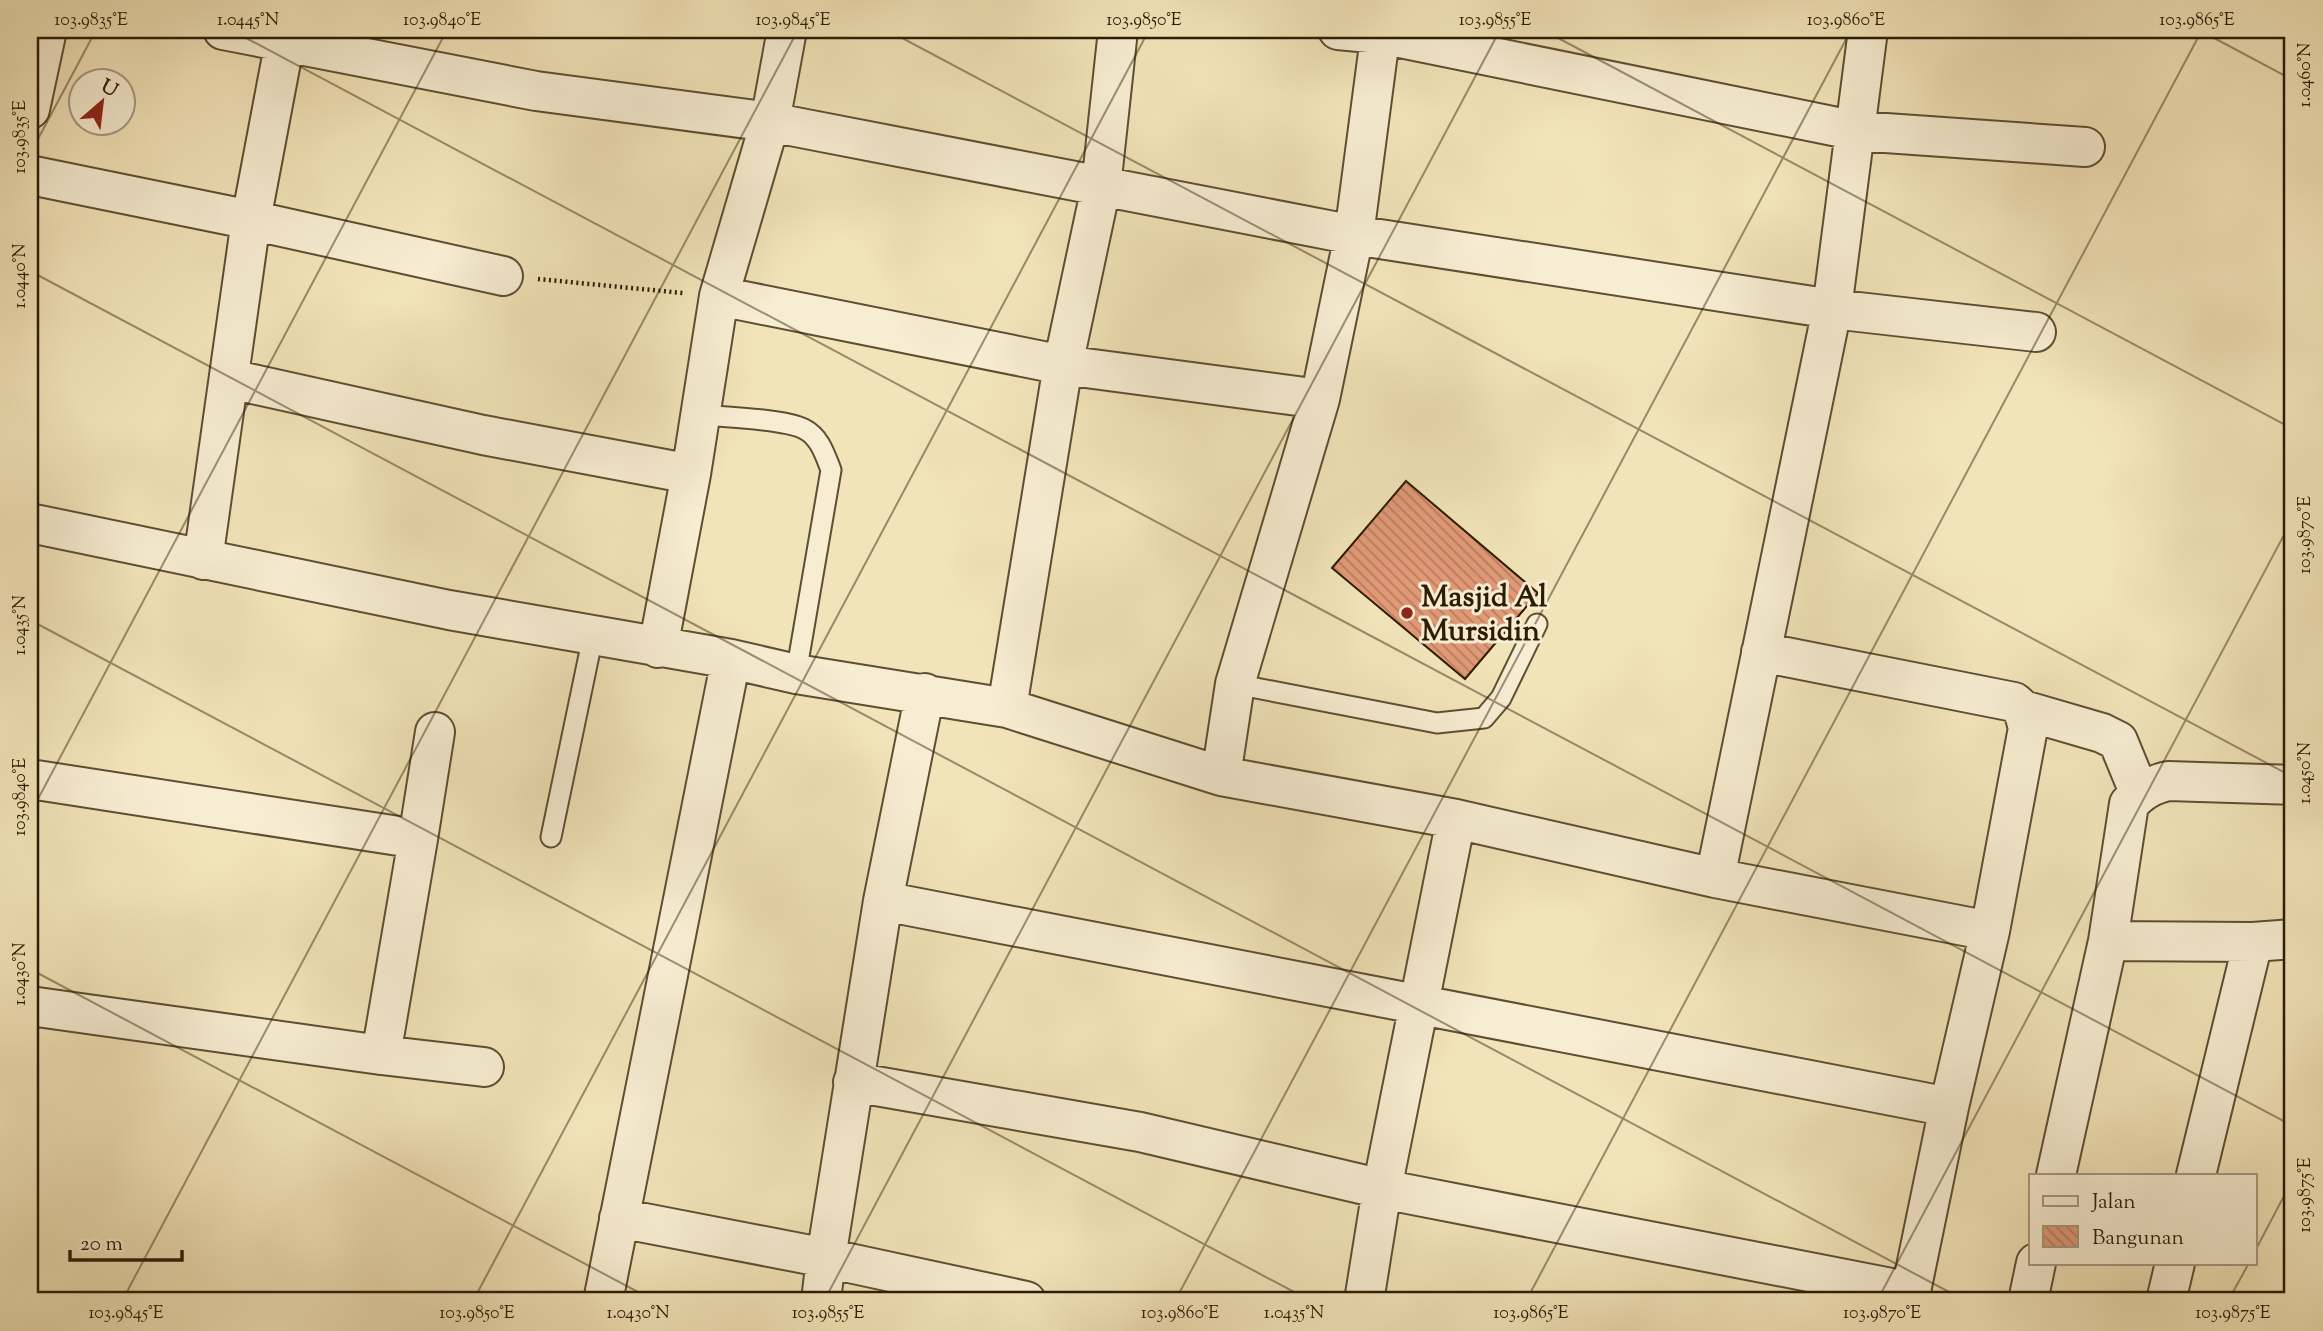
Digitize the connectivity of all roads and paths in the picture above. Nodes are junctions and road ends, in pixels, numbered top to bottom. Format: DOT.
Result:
graph roads {
  1 [pos="47,30"];
  2 [pos="223,30"];
  3 [pos="787,30"];
  4 [pos="1118,30"];
  5 [pos="1338,30"];
  6 [pos="1868,30"];
  7 [pos="1381,32"];
  8 [pos="286,36"];
  9 [pos="30,109"];
  10 [pos="771,122"];
  11 [pos="1857,131"];
  12 [pos="2085,147"];
  13 [pos="30,175"];
  14 [pos="1101,187"];
  15 [pos="251,220"];
  16 [pos="1354,235"];
  17 [pos="503,276"];
  18 [pos="719,296"];
  19 [pos="1832,309"];
  20 [pos="2036,332"];
  21 [pos="1063,365"];
  22 [pos="230,379"];
  23 [pos="1320,399"];
  24 [pos="701,415"];
  25 [pos="691,474"];
  26 [pos="30,523"];
  27 [pos="203,559"];
  28 [pos="1537,624"];
  29 [pos="593,636"];
  30 [pos="658,648"];
  31 [pos="1761,652"];
  32 [pos="731,659"];
  33 [pos="796,674"];
  34 [pos="1235,684"];
  35 [pos="925,693"];
  36 [pos="1007,708"];
  37 [pos="2023,710"];
  38 [pos="435,732"];
  39 [pos="1221,776"];
  40 [pos="30,779"];
  41 [pos="2293,785"];
  42 [pos="2139,792"];
  43 [pos="1456,819"];
  44 [pos="551,837"];
  45 [pos="418,839"];
  46 [pos="1715,878"];
  47 [pos="883,901"];
  48 [pos="1990,931"];
  49 [pos="2293,939"];
  50 [pos="2108,941"];
  51 [pos="2253,942"];
  52 [pos="1418,1003"];
  53 [pos="30,1006"];
  54 [pos="381,1055"];
  55 [pos="484,1067"];
  56 [pos="853,1082"];
  57 [pos="1949,1107"];
  58 [pos="2056,1174"];
  59 [pos="2196,1174"];
  60 [pos="1382,1189"];
  61 [pos="619,1218"];
  62 [pos="826,1258"];
  63 [pos="2036,1264"];
  64 [pos="2175,1264"];
  65 [pos="1910,1296"];
  66 [pos="603,1301"];
  67 [pos="821,1301"];
  68 [pos="1026,1301"];
  69 [pos="1364,1301"];
  70 [pos="2028,1301"];
  71 [pos="2166,1301"];
  1 -- 9 [label="street"];
  2 -- 8 [label="street"];
  3 -- 10 [label="street"];
  4 -- 14 [label="street"];
  5 -- 7 [label="street"];
  6 -- 11 [label="street"];
  7 -- 11 [label="street"];
  7 -- 16 [label="street"];
  8 -- 10 [label="street"];
  8 -- 15 [label="street"];
  10 -- 14 [label="street"];
  10 -- 18 [label="street"];
  11 -- 12 [label="street"];
  11 -- 19 [label="street"];
  13 -- 15 [label="street"];
  14 -- 16 [label="street"];
  14 -- 21 [label="street"];
  15 -- 17 [label="street"];
  15 -- 22 [label="street"];
  16 -- 19 [label="street"];
  16 -- 23 [label="street"];
  17 -- 18 [label="path"];
  18 -- 21 [label="street"];
  18 -- 24 [label="street"];
  19 -- 20 [label="street"];
  19 -- 31 [label="street"];
  21 -- 23 [label="street"];
  21 -- 36 [label="street"];
  22 -- 25 [label="street"];
  22 -- 27 [label="street"];
  23 -- 34 [label="street"];
  24 -- 25 [label="street"];
  24 -- 33 [label="lane"];
  25 -- 30 [label="street"];
  26 -- 27 [label="street"];
  27 -- 29 [label="street"];
  28 -- 34 [label="lane"];
  29 -- 30 [label="street"];
  29 -- 44 [label="lane"];
  30 -- 32 [label="street"];
  31 -- 37 [label="street"];
  31 -- 46 [label="street"];
  32 -- 33 [label="street"];
  32 -- 61 [label="street"];
  33 -- 35 [label="street"];
  34 -- 39 [label="street"];
  35 -- 36 [label="street"];
  35 -- 47 [label="street"];
  36 -- 39 [label="street"];
  37 -- 42 [label="street"];
  37 -- 48 [label="street"];
  38 -- 45 [label="street"];
  39 -- 43 [label="street"];
  40 -- 45 [label="street"];
  41 -- 42 [label="street"];
  42 -- 50 [label="street"];
  43 -- 46 [label="street"];
  43 -- 52 [label="street"];
  45 -- 54 [label="street"];
  46 -- 48 [label="street"];
  47 -- 52 [label="street"];
  47 -- 56 [label="street"];
  48 -- 57 [label="street"];
  49 -- 51 [label="street"];
  50 -- 51 [label="street"];
  50 -- 58 [label="street"];
  51 -- 59 [label="street"];
  52 -- 57 [label="street"];
  52 -- 60 [label="street"];
  53 -- 54 [label="street"];
  54 -- 55 [label="street"];
  56 -- 60 [label="street"];
  56 -- 62 [label="street"];
  57 -- 65 [label="street"];
  60 -- 65 [label="street"];
  60 -- 69 [label="street"];
  61 -- 62 [label="street"];
  61 -- 66 [label="street"];
  62 -- 67 [label="street"];
  62 -- 68 [label="street"];
  63 -- 70 [label="street"];
  64 -- 71 [label="street"];
}
